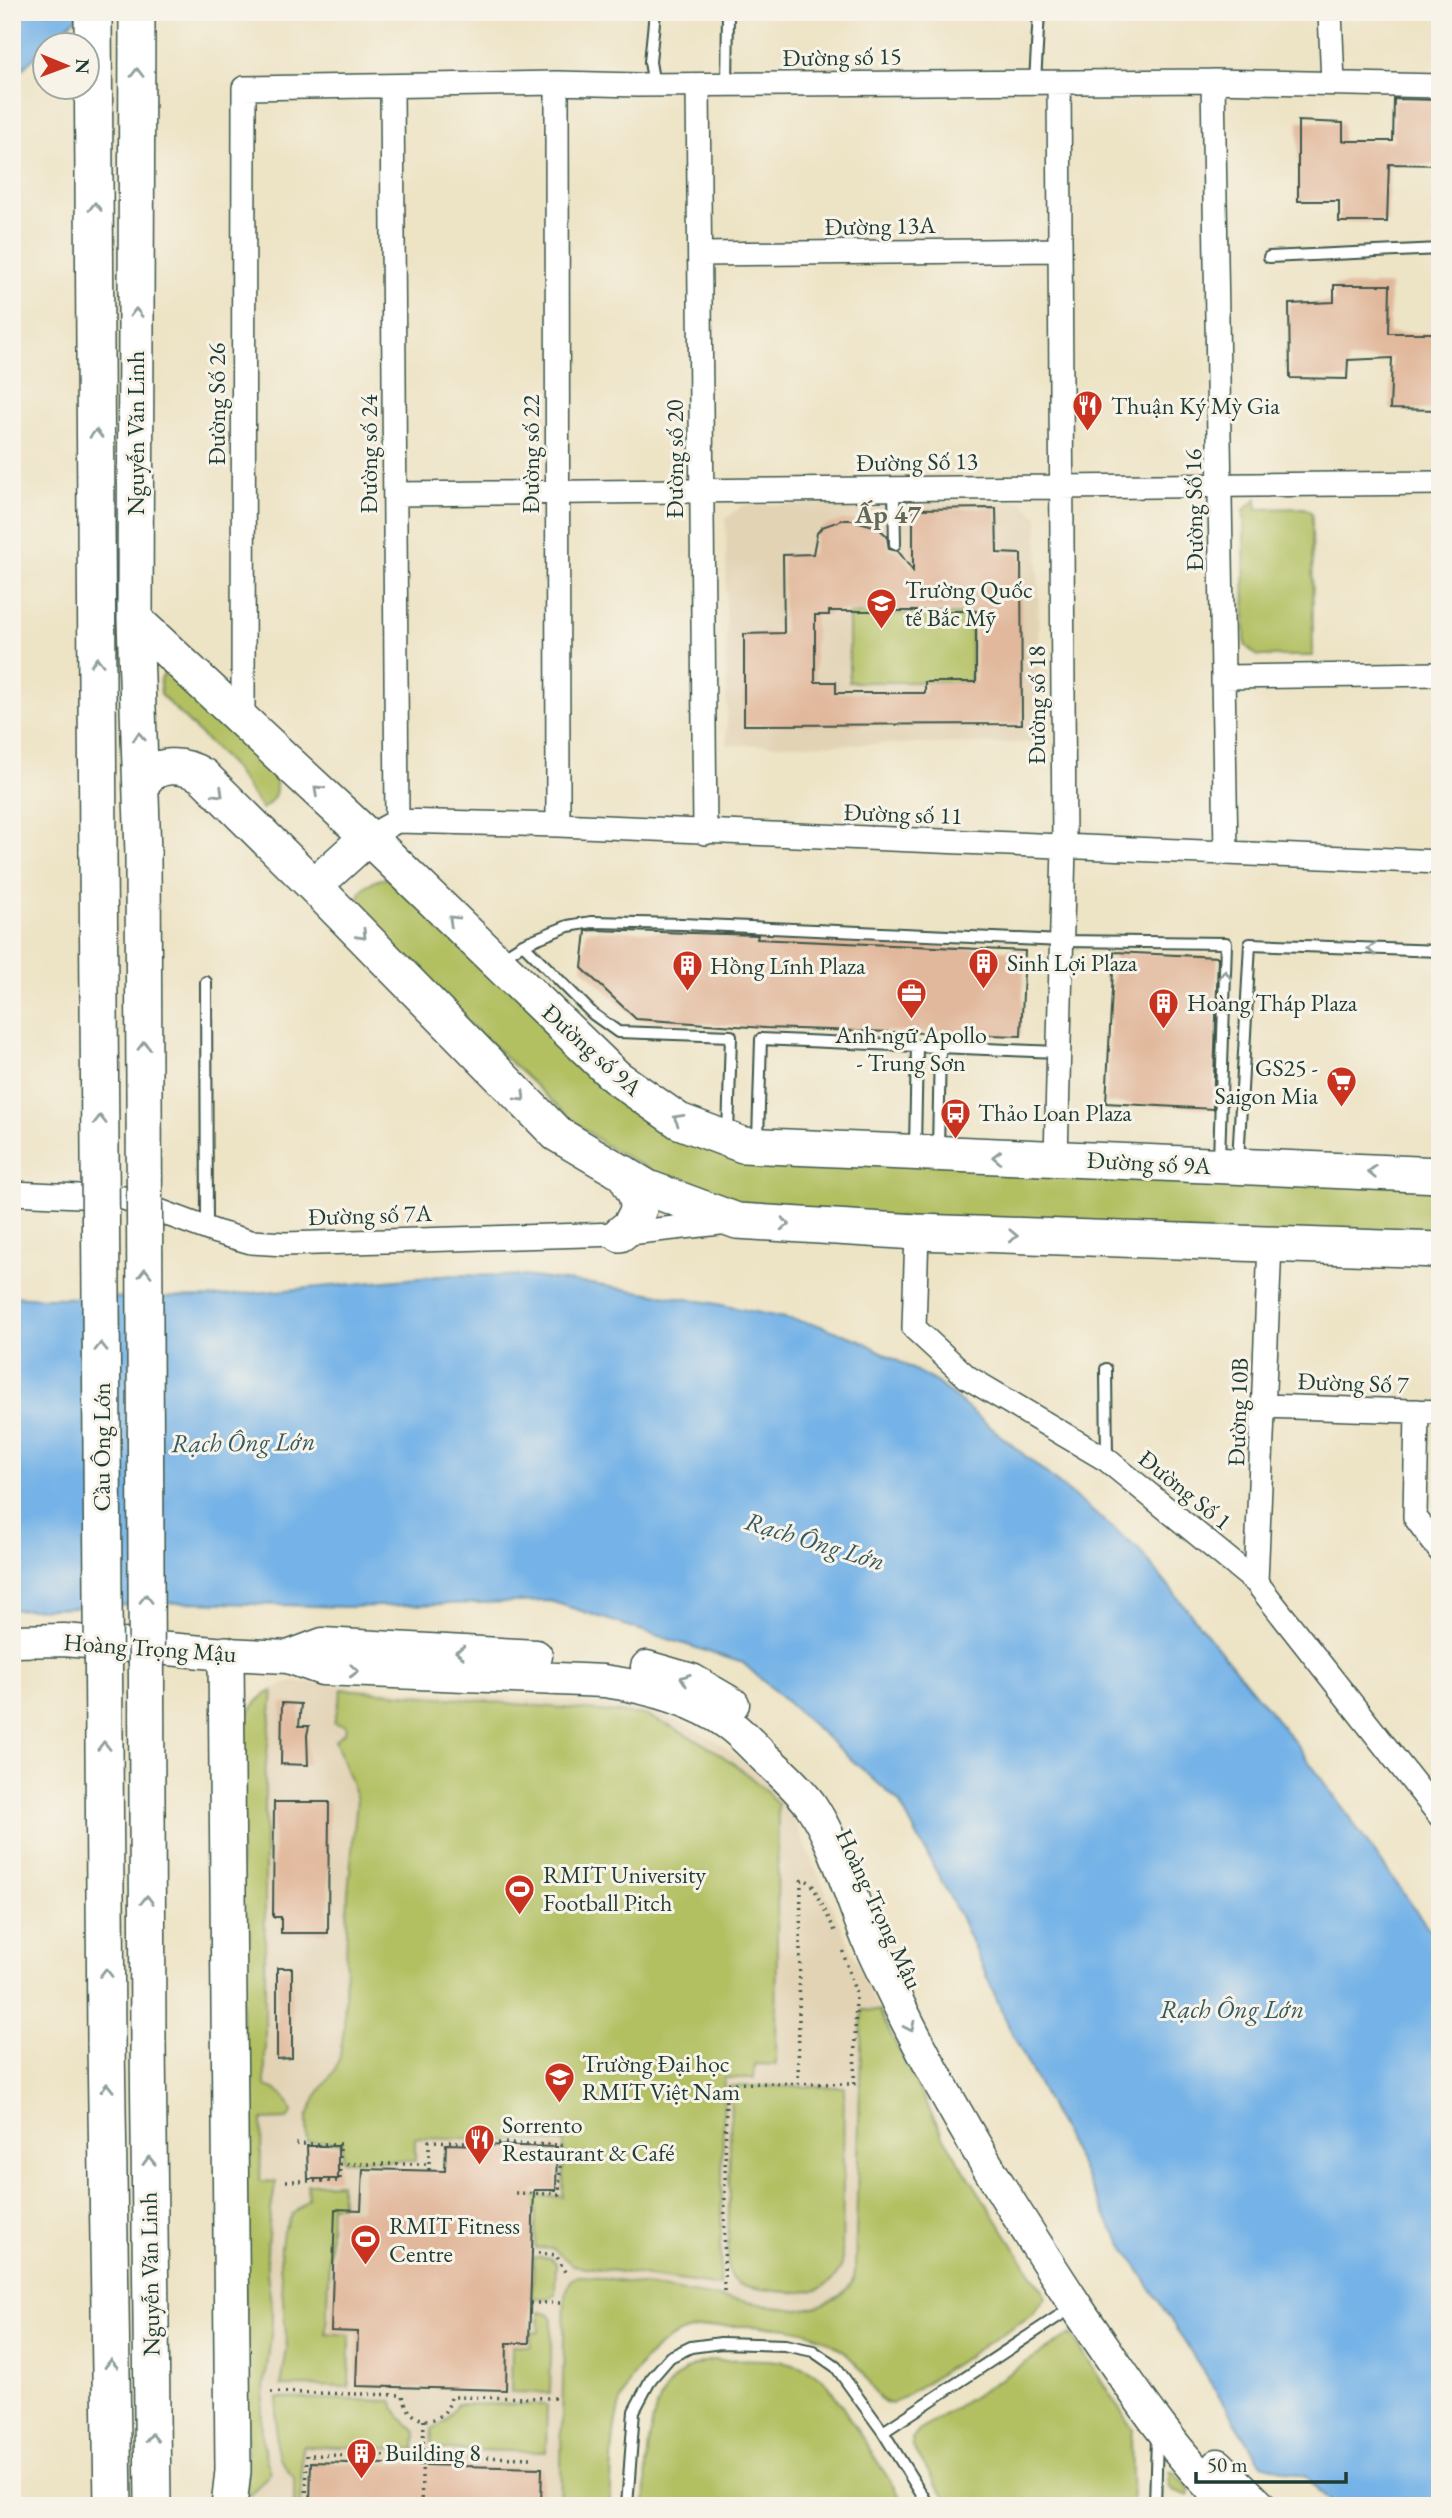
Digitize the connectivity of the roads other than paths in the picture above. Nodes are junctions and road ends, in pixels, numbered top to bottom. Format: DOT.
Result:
graph roads {
  1 [pos="93,12"];
  2 [pos="137,12"];
  3 [pos="655,12"];
  4 [pos="728,12"];
  5 [pos="1039,12"];
  6 [pos="1330,12"];
  7 [pos="1213,81"];
  8 [pos="1035,82"];
  9 [pos="557,83"];
  10 [pos="1059,83"];
  11 [pos="1333,83"];
  12 [pos="654,85"];
  13 [pos="698,85"];
  14 [pos="727,85"];
  15 [pos="392,86"];
  16 [pos="1440,86"];
  17 [pos="244,88"];
  18 [pos="1440,249"];
  19 [pos="1060,250"];
  20 [pos="700,254"];
  21 [pos="1269,257"];
  22 [pos="1440,483"];
  23 [pos="1220,485"];
  24 [pos="1062,487"];
  25 [pos="894,489"];
  26 [pos="558,491"];
  27 [pos="702,491"];
  28 [pos="395,494"];
  29 [pos="895,544"];
  30 [pos="135,620"];
  31 [pos="1440,674"];
  32 [pos="1223,677"];
  33 [pos="243,721"];
  34 [pos="142,783"];
  35 [pos="558,825"];
  36 [pos="383,829"];
  37 [pos="705,833"];
  38 [pos="1064,847"];
  39 [pos="98,853"];
  40 [pos="1226,853"];
  41 [pos="143,854"];
  42 [pos="1440,862"];
  43 [pos="314,886"];
  44 [pos="1062,941"];
  45 [pos="1440,951"];
  46 [pos="509,953"];
  47 [pos="206,982"];
  48 [pos="583,1025"];
  49 [pos="917,1045"];
  50 [pos="940,1047"];
  51 [pos="1058,1052"];
  52 [pos="743,1144"];
  53 [pos="926,1154"];
  54 [pos="1056,1158"];
  55 [pos="1228,1167"];
  56 [pos="1435,1170"];
  57 [pos="624,1173"];
  58 [pos="12,1193"];
  59 [pos="737,1221"];
  60 [pos="207,1229"];
  61 [pos="917,1232"];
  62 [pos="620,1234"];
  63 [pos="1270,1244"];
  64 [pos="1440,1250"];
  65 [pos="1106,1369"];
  66 [pos="1264,1406"];
  67 [pos="1428,1411"];
  68 [pos="1107,1460"];
  69 [pos="1440,1551"];
  70 [pos="1256,1582"];
  71 [pos="12,1641"];
  72 [pos="226,1654"];
  73 [pos="288,1657"];
  74 [pos="1431,1785"];
  75 [pos="1440,1816"];
  76 [pos="148,2041"];
  77 [pos="106,2042"];
  78 [pos="1076,2305"];
  79 [pos="1157,2423"];
  80 [pos="883,2432"];
  81 [pos="1218,2491"];
  82 [pos="113,2506"];
  83 [pos="153,2506"];
  84 [pos="229,2506"];
  85 [pos="626,2506"];
  86 [pos="929,2506"];
  87 [pos="1155,2506"];
  88 [pos="1260,2506"];
  39 -- 1 [label="highway, Nguyễn Văn Linh, one-way"];
  30 -- 2 [label="main road, Nguyễn Văn Linh, one-way"];
  3 -- 12 [label="lane"];
  4 -- 14 [label="lane"];
  5 -- 8 [label="lane"];
  6 -- 11 [label="street"];
  7 -- 10 [label="street, Đường số 15"];
  7 -- 11 [label="street, Đường số 15"];
  7 -- 23 [label="street, Đường Số 16"];
  8 -- 10 [label="street, Đường số 15"];
  8 -- 14 [label="street, Đường số 15"];
  9 -- 12 [label="street, Đường số 15"];
  9 -- 15 [label="street, Đường số 15"];
  9 -- 26 [label="street, Đường số 22"];
  10 -- 19 [label="street, Đường số 18"];
  11 -- 16 [label="street, Đường số 15"];
  12 -- 13 [label="street, Đường số 15"];
  13 -- 14 [label="street, Đường số 15"];
  13 -- 20 [label="street, Đường số 20"];
  15 -- 17 [label="street, Đường số 15"];
  15 -- 28 [label="street, Đường số 24"];
  17 -- 33 [label="street, Đường Số 26"];
  18 -- 21 [label="lane"];
  19 -- 20 [label="street, Đường 13A"];
  19 -- 24 [label="street, Đường số 18"];
  20 -- 27 [label="street, Đường số 20"];
  22 -- 23 [label="street, Đường Số 13"];
  23 -- 24 [label="street, Đường Số 13"];
  23 -- 32 [label="street, Đường Số 16"];
  24 -- 25 [label="street, Đường Số 13"];
  24 -- 38 [label="street, Đường số 18"];
  25 -- 27 [label="street, Đường Số 13"];
  25 -- 29 [label="lane"];
  26 -- 27 [label="street, Đường Số 13"];
  26 -- 28 [label="street, Đường Số 13"];
  26 -- 35 [label="street, Đường số 22"];
  27 -- 37 [label="street, Đường số 20"];
  28 -- 36 [label="street, Đường số 24"];
  30 -- 33 [label="main road, Đường số 9A"];
  34 -- 30 [label="main road, Nguyễn Văn Linh, one-way"];
  31 -- 32 [label="street"];
  32 -- 40 [label="street, Đường Số 16"];
  36 -- 33 [label="main road, Đường số 9A, one-way"];
  34 -- 41 [label="main road, Nguyễn Văn Linh"];
  34 -- 43 [label="main road, one-way"];
  35 -- 36 [label="street, Đường số 11"];
  35 -- 37 [label="street, Đường số 11"];
  36 -- 43 [label="main road"];
  46 -- 36 [label="main road, Đường số 9A, one-way"];
  37 -- 38 [label="street, Đường số 11"];
  38 -- 40 [label="street, Đường số 11"];
  38 -- 44 [label="street, Đường số 18"];
  77 -- 39 [label="highway, Cầu Ông Lớn, one-way, bridge"];
  40 -- 42 [label="street, Đường số 11"];
  76 -- 41 [label="main road, Cầu Ông Lớn, one-way, bridge"];
  43 -- 57 [label="main road, one-way"];
  44 -- 46 [label="lane"];
  44 -- 51 [label="street, Đường số 18"];
  55 -- 44 [label="lane, one-way"];
  45 -- 55 [label="lane, one-way"];
  46 -- 48 [label="main road, Đường số 9A"];
  47 -- 60 [label="lane"];
  52 -- 48 [label="main road, Đường số 9A, one-way"];
  48 -- 52 [label="lane"];
  49 -- 50 [label="lane"];
  49 -- 52 [label="lane"];
  49 -- 53 [label="lane"];
  50 -- 51 [label="lane"];
  50 -- 53 [label="lane"];
  51 -- 54 [label="street, Đường số 18"];
  52 -- 53 [label="main road, Đường số 9A"];
  54 -- 53 [label="main road, Đường số 9A, one-way"];
  54 -- 55 [label="main road, Đường số 9A"];
  56 -- 55 [label="main road, Đường số 9A, one-way"];
  57 -- 59 [label="main road"];
  57 -- 62 [label="main road"];
  58 -- 60 [label="street, Đường số 7A"];
  59 -- 61 [label="main road, one-way"];
  59 -- 62 [label="street, Đường số 7A"];
  60 -- 62 [label="street, Đường số 7A"];
  61 -- 63 [label="main road, one-way"];
  61 -- 68 [label="street, Đường Số 1"];
  63 -- 64 [label="main road"];
  63 -- 66 [label="street, Đường 10B"];
  65 -- 68 [label="lane"];
  66 -- 67 [label="street, Đường Số 7"];
  66 -- 70 [label="street, Đường 10B"];
  67 -- 69 [label="street"];
  68 -- 70 [label="street, Đường Số 1"];
  70 -- 74 [label="street, Đường Số 1"];
  71 -- 72 [label="main road, Hoàng Trọng Mậu"];
  72 -- 73 [label="main road, Hoàng Trọng Mậu"];
  72 -- 84 [label="main road"];
  73 -- 78 [label="main road, Hoàng Trọng Mậu, one-way"];
  81 -- 73 [label="main road, Hoàng Trọng Mậu, one-way"];
  74 -- 75 [label="street, Đường Số 1"];
  83 -- 76 [label="main road, Nguyễn Văn Linh, one-way"];
  82 -- 77 [label="highway, Nguyễn Văn Linh, one-way"];
  78 -- 79 [label="main road, Hoàng Trọng Mậu"];
  78 -- 80 [label="lane"];
  79 -- 81 [label="main road, Hoàng Trọng Mậu"];
  79 -- 87 [label="lane"];
  80 -- 85 [label="lane"];
  80 -- 86 [label="lane"];
  81 -- 88 [label="main road, Hoàng Trọng Mậu"];
}
